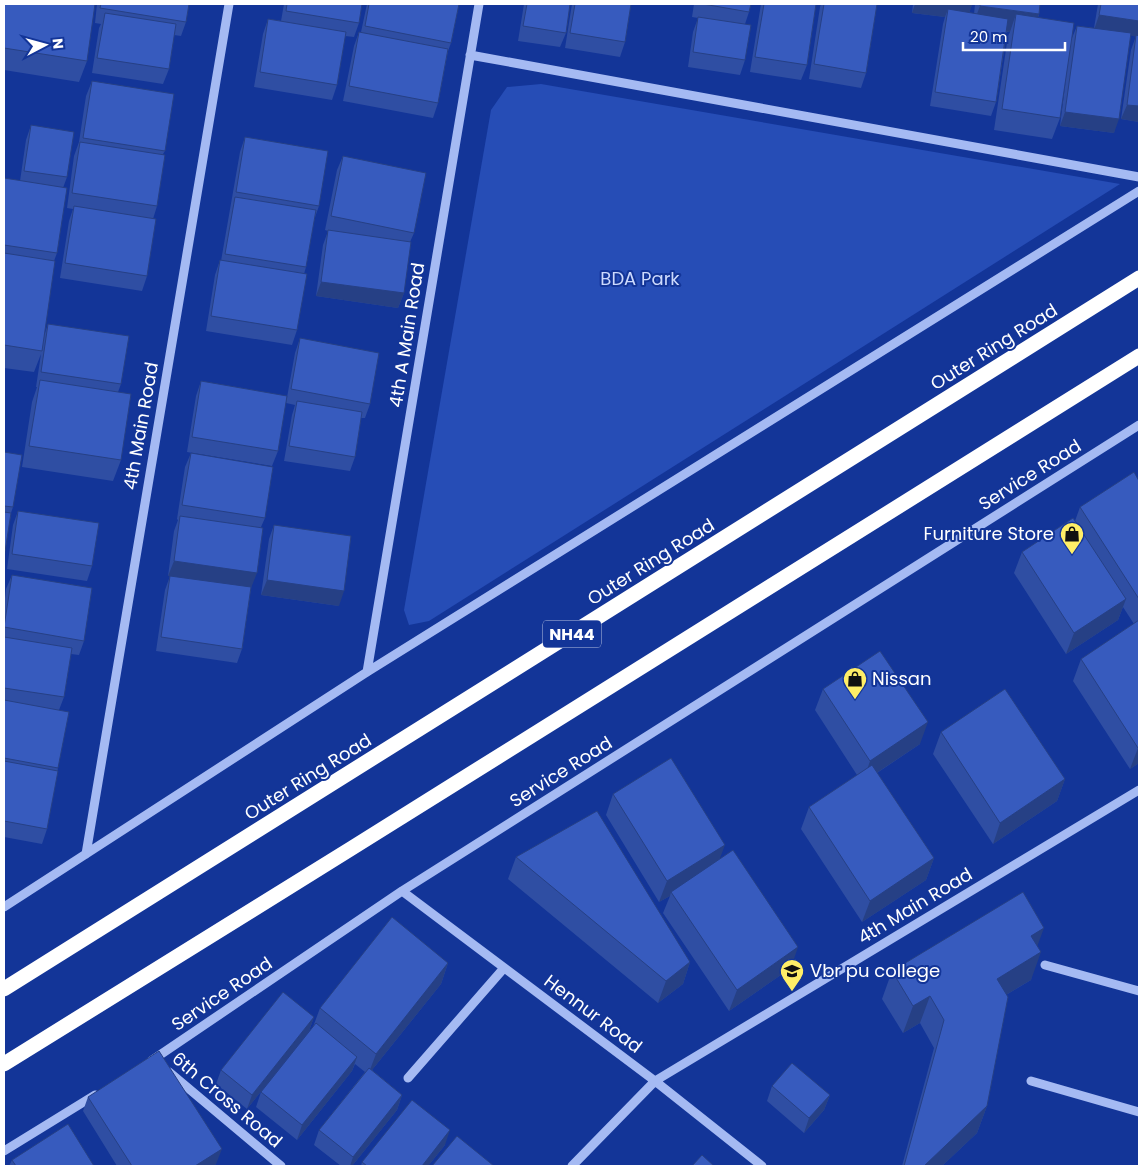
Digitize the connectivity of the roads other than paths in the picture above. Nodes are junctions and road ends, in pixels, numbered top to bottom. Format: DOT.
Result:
graph roads {
  1 [pos="229,4"];
  2 [pos="479,4"];
  3 [pos="470,55"];
  4 [pos="1139,177"];
  5 [pos="1139,191"];
  6 [pos="1139,278"];
  7 [pos="1139,356"];
  8 [pos="1139,425"];
  9 [pos="367,672"];
  10 [pos="1139,790"];
  11 [pos="86,854"];
  12 [pos="402,891"];
  13 [pos="4,907"];
  14 [pos="1045,965"];
  15 [pos="504,968"];
  16 [pos="4,989"];
  17 [pos="1139,991"];
  18 [pos="153,1060"];
  19 [pos="4,1064"];
  20 [pos="145,1065"];
  21 [pos="408,1078"];
  22 [pos="655,1081"];
  23 [pos="1031,1081"];
  24 [pos="103,1090"];
  25 [pos="1139,1112"];
  26 [pos="4,1151"];
  27 [pos="281,1166"];
  28 [pos="572,1166"];
  29 [pos="762,1166"];
  1 -- 11 [label="street, 4th Main Road"];
  2 -- 3 [label="street, 4th A Main Road"];
  3 -- 4 [label="street"];
  3 -- 9 [label="street, 4th A Main Road"];
  5 -- 9 [label="street"];
  6 -- 16 [label="highway, Outer Ring Road / NH44"];
  7 -- 19 [label="highway"];
  8 -- 12 [label="street, Service Road"];
  9 -- 11 [label="street"];
  10 -- 22 [label="street, 4th Main Road"];
  11 -- 13 [label="street"];
  12 -- 15 [label="street, Hennur Road"];
  12 -- 18 [label="street, Service Road"];
  14 -- 17 [label="street"];
  15 -- 21 [label="street"];
  15 -- 22 [label="street, Hennur Road"];
  18 -- 20 [label="street, Service Road"];
  18 -- 27 [label="street, 6th Cross Road"];
  22 -- 28 [label="street, 4th Main Road"];
  22 -- 29 [label="street, Hennur Road"];
  23 -- 25 [label="street"];
  24 -- 26 [label="street"];
}
